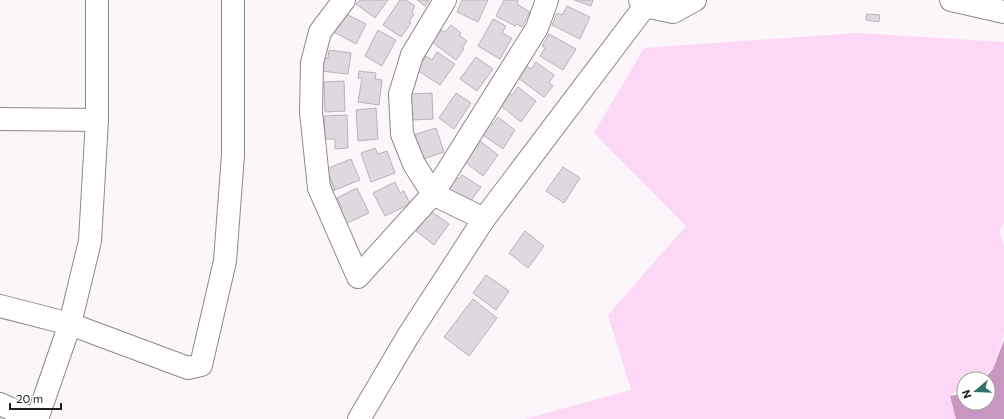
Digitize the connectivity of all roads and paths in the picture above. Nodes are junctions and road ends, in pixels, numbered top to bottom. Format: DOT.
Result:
graph roads {
  1 [pos="97,0"];
  2 [pos="233,0"];
  3 [pos="344,0"];
  4 [pos="445,0"];
  5 [pos="547,0"];
  6 [pos="695,0"];
  7 [pos="951,0"];
  8 [pos="642,3"];
  9 [pos="1004,12"];
  10 [pos="0,119"];
  11 [pos="97,120"];
  12 [pos="433,194"];
  13 [pos="484,219"];
  14 [pos="0,306"];
  15 [pos="70,324"];
  16 [pos="0,404"];
  17 [pos="33,419"];
  18 [pos="37,419"];
  19 [pos="359,419"];
  1 -- 11 [label="street"];
  2 -- 15 [label="street"];
  3 -- 12 [label="street"];
  4 -- 12 [label="street"];
  5 -- 12 [label="street"];
  6 -- 8 [label="street"];
  7 -- 9 [label="street"];
  8 -- 13 [label="street"];
  10 -- 11 [label="street"];
  11 -- 15 [label="street"];
  12 -- 13 [label="street"];
  13 -- 19 [label="street"];
  14 -- 15 [label="street"];
  15 -- 18 [label="street"];
  16 -- 17 [label="street"];
}
